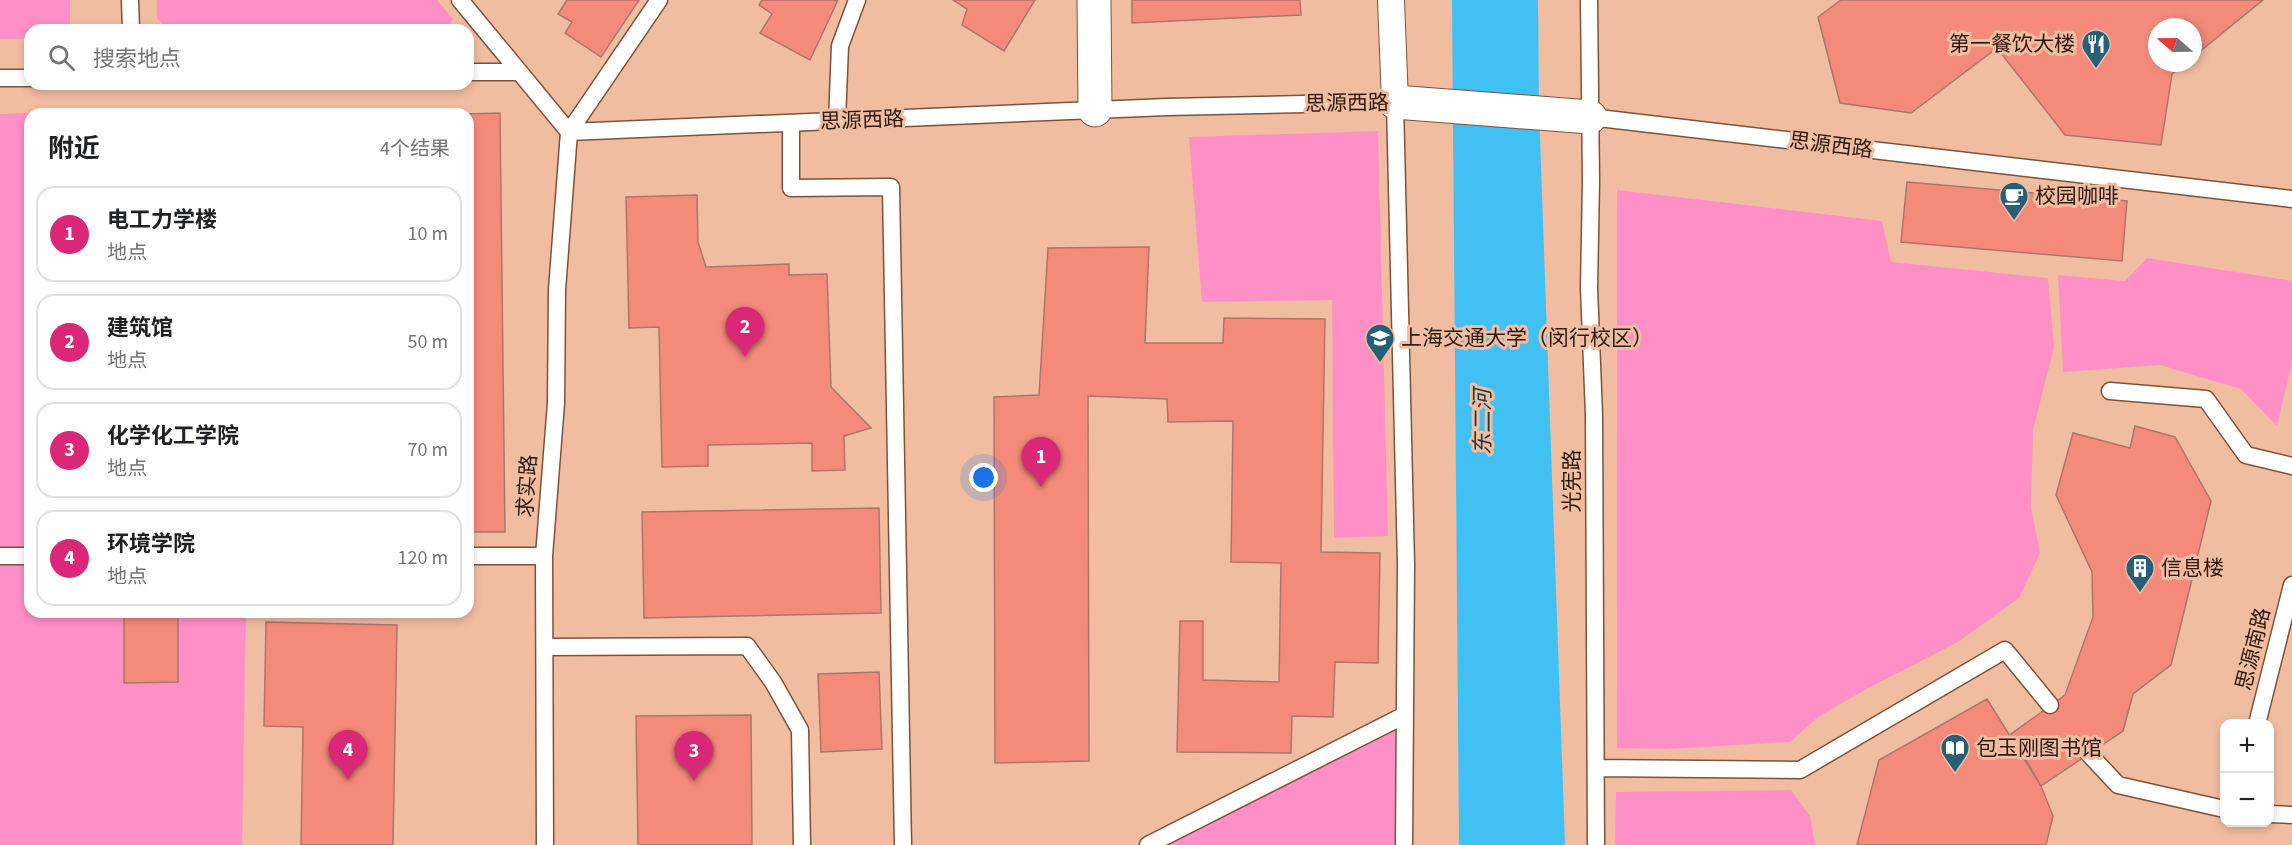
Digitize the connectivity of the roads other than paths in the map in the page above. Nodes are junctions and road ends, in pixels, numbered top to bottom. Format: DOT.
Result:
graph roads {
  1 [pos="130,0"];
  2 [pos="460,0"];
  3 [pos="659,0"];
  4 [pos="857,0"];
  5 [pos="1094,0"];
  6 [pos="1391,0"];
  7 [pos="1589,0"];
  8 [pos="131,24"];
  9 [pos="474,72"];
  10 [pos="519,72"];
  11 [pos="0,78"];
  12 [pos="24,78"];
  13 [pos="1395,102"];
  14 [pos="1095,110"];
  15 [pos="1579,117"];
  16 [pos="837,121"];
  17 [pos="791,123"];
  18 [pos="569,132"];
  19 [pos="2292,199"];
  20 [pos="2110,391"];
  21 [pos="2292,466"];
  22 [pos="0,556"];
  23 [pos="24,556"];
  24 [pos="474,556"];
  25 [pos="544,556"];
  26 [pos="2292,585"];
  27 [pos="545,647"];
  28 [pos="2050,705"];
  29 [pos="1404,716"];
  30 [pos="2259,719"];
  31 [pos="2089,754"];
  32 [pos="1596,768"];
  33 [pos="2220,809"];
  34 [pos="2274,814"];
  35 [pos="2292,815"];
  36 [pos="545,845"];
  37 [pos="802,845"];
  38 [pos="903,845"];
  39 [pos="1148,845"];
  40 [pos="1404,845"];
  41 [pos="1596,845"];
  1 -- 8 [label="lane"];
  2 -- 10 [label="lane"];
  3 -- 18 [label="lane"];
  4 -- 16 [label="lane"];
  5 -- 14 [label="street"];
  6 -- 13 [label="street"];
  7 -- 15 [label="lane, 光宪路"];
  9 -- 10 [label="lane"];
  10 -- 18 [label="lane"];
  11 -- 12 [label="lane"];
  13 -- 14 [label="lane, 思源西路"];
  13 -- 15 [label="street, 思源西路"];
  13 -- 29 [label="lane"];
  14 -- 16 [label="lane, 思源西路"];
  15 -- 19 [label="lane, 思源西路"];
  15 -- 32 [label="lane, 光宪路"];
  16 -- 17 [label="lane, 思源西路"];
  17 -- 18 [label="lane, 思源西路"];
  17 -- 38 [label="lane"];
  18 -- 25 [label="lane, 求实路"];
  20 -- 21 [label="lane"];
  22 -- 23 [label="lane"];
  24 -- 25 [label="lane"];
  25 -- 27 [label="lane, 求实路"];
  26 -- 30 [label="lane, 思源南路"];
  27 -- 36 [label="lane, 求实路"];
  27 -- 37 [label="lane"];
  28 -- 32 [label="lane"];
  29 -- 39 [label="lane"];
  29 -- 40 [label="lane"];
  31 -- 33 [label="lane"];
  32 -- 41 [label="lane, 光宪路"];
  34 -- 35 [label="lane"];
}
